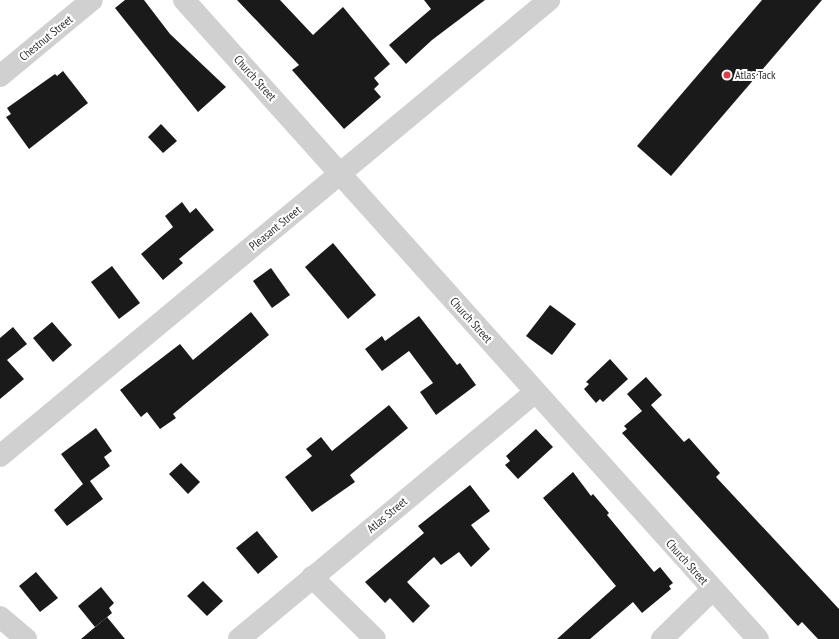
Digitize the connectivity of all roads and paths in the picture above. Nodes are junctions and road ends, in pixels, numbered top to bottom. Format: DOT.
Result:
graph roads {
  1 [pos="92,0"];
  2 [pos="184,0"];
  3 [pos="550,0"];
  4 [pos="0,76"];
  5 [pos="342,175"];
  6 [pos="535,392"];
  7 [pos="0,456"];
  8 [pos="312,577"];
  9 [pos="712,590"];
  10 [pos="0,617"];
  11 [pos="26,639"];
  12 [pos="239,639"];
  13 [pos="375,639"];
  14 [pos="662,639"];
  15 [pos="758,639"];
  1 -- 4 [label="street, Chestnut Street"];
  2 -- 5 [label="street, Church Street"];
  3 -- 5 [label="street, Pleasant Street"];
  5 -- 6 [label="street, Church Street"];
  5 -- 7 [label="street, Pleasant Street"];
  6 -- 8 [label="street, Atlas Street"];
  6 -- 9 [label="street, Church Street"];
  8 -- 12 [label="street, Atlas Street"];
  8 -- 13 [label="street"];
  9 -- 14 [label="street"];
  9 -- 15 [label="street, Church Street"];
  10 -- 11 [label="street"];
}
